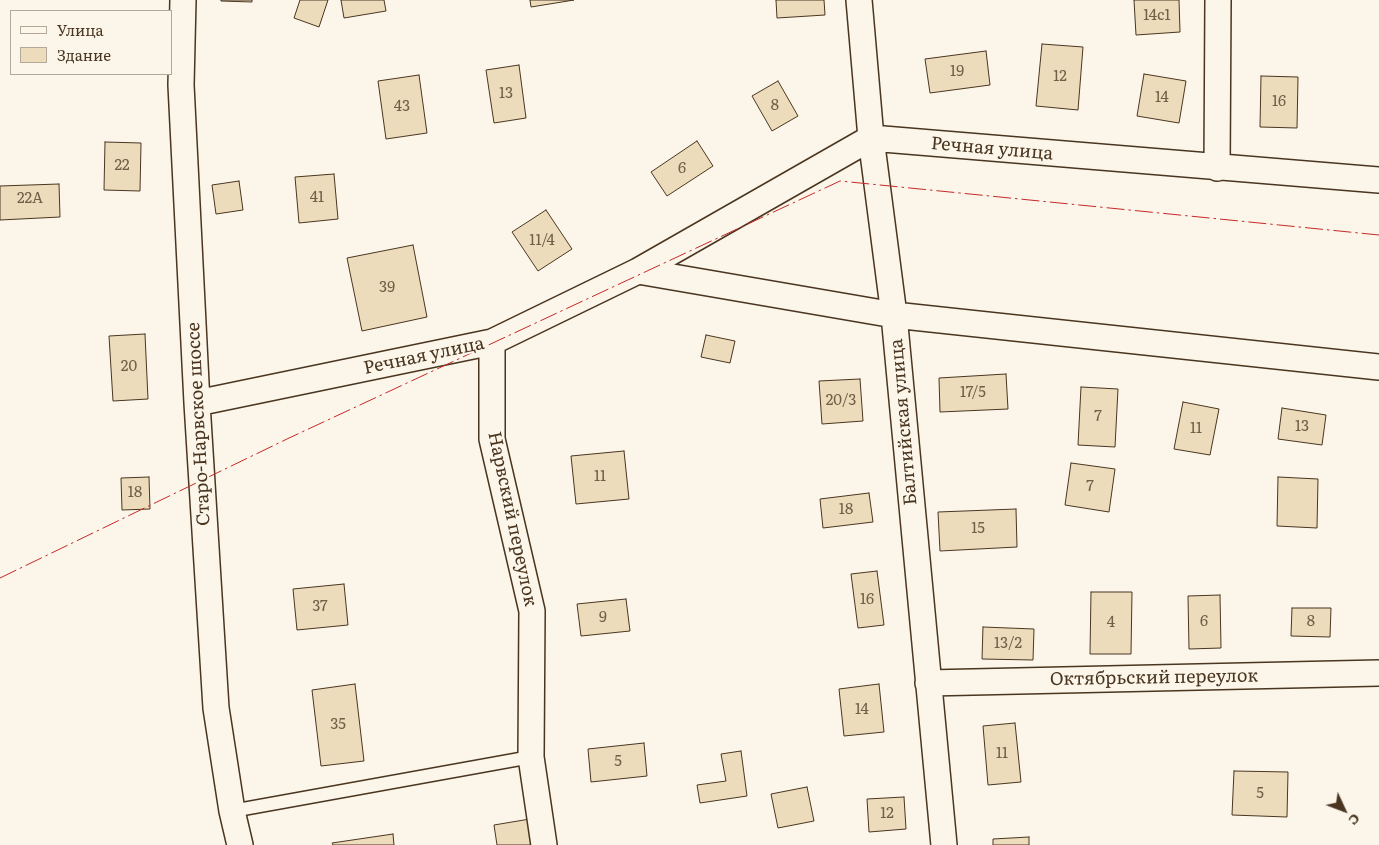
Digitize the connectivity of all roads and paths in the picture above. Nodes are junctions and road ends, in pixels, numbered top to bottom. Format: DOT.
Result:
graph roads {
  1 [pos="183,0"];
  2 [pos="859,0"];
  3 [pos="1218,0"];
  4 [pos="871,138"];
  5 [pos="1217,168"];
  6 [pos="1379,180"];
  7 [pos="638,271"];
  8 [pos="894,315"];
  9 [pos="492,342"];
  10 [pos="1379,367"];
  11 [pos="197,403"];
  12 [pos="1379,673"];
  13 [pos="928,683"];
  14 [pos="531,757"];
  15 [pos="232,811"];
  16 [pos="240,845"];
  17 [pos="544,845"];
  18 [pos="944,845"];
  1 -- 11 [label="street, Старо-Нарвское шоссе"];
  2 -- 4 [label="street, Балтийская улица"];
  3 -- 5 [label="street"];
  4 -- 5 [label="street, Речная улица"];
  4 -- 7 [label="street, Речная улица"];
  4 -- 8 [label="street, Балтийская улица"];
  5 -- 6 [label="street, Речная улица"];
  7 -- 8 [label="street"];
  7 -- 9 [label="street, Речная улица"];
  8 -- 10 [label="street"];
  8 -- 13 [label="street, Балтийская улица"];
  9 -- 11 [label="street, Речная улица"];
  9 -- 14 [label="street, Нарвский переулок"];
  11 -- 15 [label="street, Старо-Нарвское шоссе"];
  12 -- 13 [label="street, Октябрьский переулок"];
  13 -- 18 [label="street, Балтийская улица"];
  14 -- 15 [label="lane"];
  14 -- 17 [label="street, Нарвский переулок"];
  15 -- 16 [label="street, Старо-Нарвское шоссе"];
}
